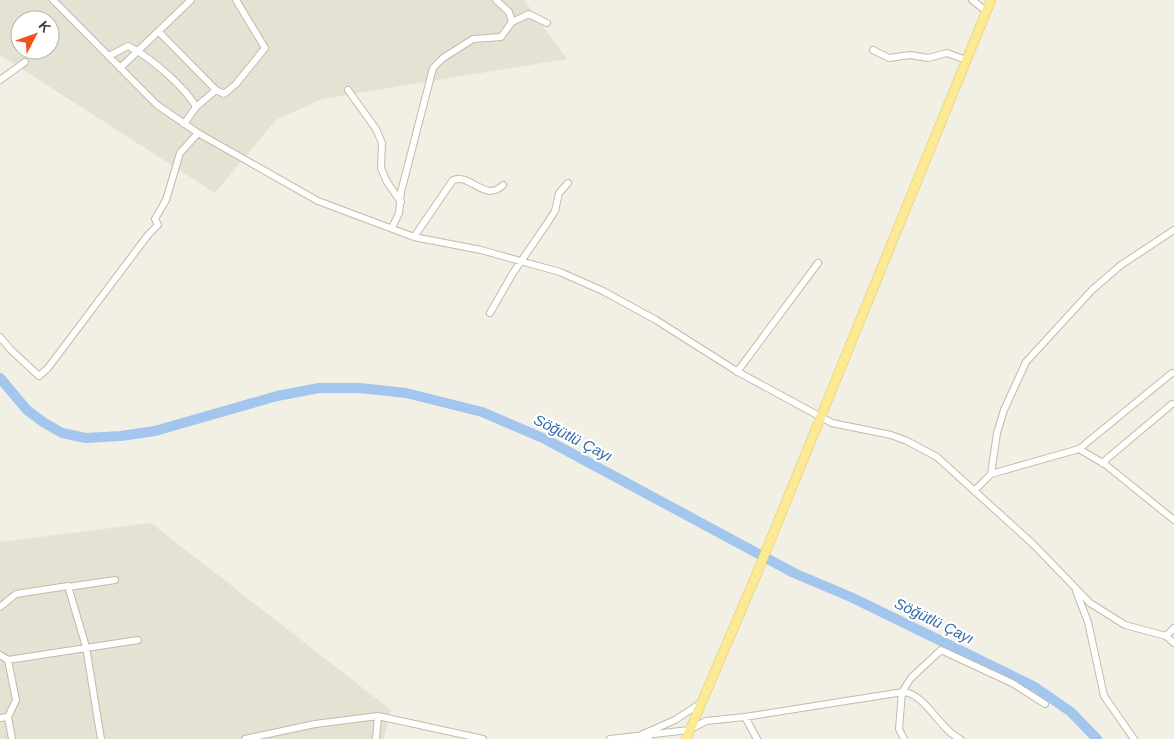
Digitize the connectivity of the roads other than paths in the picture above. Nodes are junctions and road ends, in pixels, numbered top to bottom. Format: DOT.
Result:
graph roads {
  1 [pos="53,0"];
  2 [pos="191,0"];
  3 [pos="236,0"];
  4 [pos="496,0"];
  5 [pos="972,0"];
  6 [pos="991,0"];
  7 [pos="986,11"];
  8 [pos="512,22"];
  9 [pos="547,23"];
  10 [pos="159,32"];
  11 [pos="873,50"];
  12 [pos="138,51"];
  13 [pos="109,56"];
  14 [pos="966,60"];
  15 [pos="25,62"];
  16 [pos="120,68"];
  17 [pos="0,80"];
  18 [pos="216,90"];
  19 [pos="348,90"];
  20 [pos="196,107"];
  21 [pos="184,124"];
  22 [pos="198,133"];
  23 [pos="568,183"];
  24 [pos="503,185"];
  25 [pos="401,202"];
  26 [pos="392,228"];
  27 [pos="1174,230"];
  28 [pos="414,237"];
  29 [pos="520,262"];
  30 [pos="818,264"];
  31 [pos="490,313"];
  32 [pos="0,337"];
  33 [pos="737,372"];
  34 [pos="1172,373"];
  35 [pos="1172,404"];
  36 [pos="820,416"];
  37 [pos="1079,449"];
  38 [pos="1102,463"];
  39 [pos="991,474"];
  40 [pos="974,491"];
  41 [pos="1174,520"];
  42 [pos="115,580"];
  43 [pos="1074,586"];
  44 [pos="68,587"];
  45 [pos="0,607"];
  46 [pos="1174,628"];
  47 [pos="1166,636"];
  48 [pos="138,640"];
  49 [pos="1174,643"];
  50 [pos="86,647"];
  51 [pos="0,655"];
  52 [pos="8,660"];
  53 [pos="902,692"];
  54 [pos="701,703"];
  55 [pos="1044,704"];
  56 [pos="8,716"];
  57 [pos="378,716"];
  58 [pos="745,717"];
  59 [pos="0,718"];
  60 [pos="688,734"];
  61 [pos="641,735"];
  62 [pos="12,739"];
  63 [pos="101,739"];
  64 [pos="245,739"];
  65 [pos="376,739"];
  66 [pos="483,739"];
  67 [pos="610,739"];
  68 [pos="649,739"];
  69 [pos="757,739"];
  70 [pos="904,739"];
  71 [pos="960,739"];
  72 [pos="1134,739"];
  1 -- 13 [label="street"];
  2 -- 10 [label="street"];
  3 -- 18 [label="street"];
  4 -- 8 [label="street"];
  5 -- 7 [label="street"];
  6 -- 7 [label="main road"];
  7 -- 14 [label="main road"];
  8 -- 9 [label="street"];
  8 -- 25 [label="street"];
  10 -- 12 [label="street"];
  10 -- 18 [label="street"];
  11 -- 14 [label="street"];
  12 -- 13 [label="street"];
  12 -- 16 [label="street"];
  12 -- 20 [label="street"];
  13 -- 16 [label="street"];
  14 -- 36 [label="main road"];
  15 -- 17 [label="street"];
  16 -- 21 [label="street"];
  18 -- 20 [label="street"];
  19 -- 25 [label="street"];
  20 -- 21 [label="street"];
  21 -- 22 [label="street"];
  22 -- 26 [label="street"];
  22 -- 32 [label="street"];
  23 -- 29 [label="street"];
  24 -- 28 [label="street"];
  25 -- 26 [label="street"];
  26 -- 28 [label="street"];
  27 -- 39 [label="street"];
  28 -- 29 [label="street"];
  29 -- 31 [label="street"];
  29 -- 33 [label="street"];
  30 -- 33 [label="street"];
  33 -- 36 [label="street"];
  34 -- 37 [label="street"];
  35 -- 38 [label="street"];
  36 -- 40 [label="street"];
  36 -- 54 [label="main road"];
  37 -- 38 [label="street"];
  37 -- 39 [label="street"];
  38 -- 41 [label="street"];
  39 -- 40 [label="street"];
  40 -- 43 [label="street"];
  42 -- 44 [label="street"];
  43 -- 47 [label="street"];
  43 -- 72 [label="street"];
  44 -- 45 [label="street"];
  44 -- 50 [label="street"];
  46 -- 47 [label="street"];
  47 -- 49 [label="street"];
  48 -- 50 [label="street"];
  50 -- 52 [label="street"];
  50 -- 63 [label="street"];
  51 -- 52 [label="street"];
  52 -- 56 [label="street"];
  53 -- 55 [label="street"];
  53 -- 58 [label="street"];
  53 -- 70 [label="street"];
  53 -- 71 [label="street"];
  54 -- 60 [label="main road"];
  54 -- 61 [label="street"];
  56 -- 59 [label="street"];
  56 -- 62 [label="street"];
  57 -- 64 [label="street"];
  57 -- 65 [label="street"];
  57 -- 66 [label="street"];
  58 -- 60 [label="street"];
  58 -- 69 [label="street"];
  60 -- 61 [label="street"];
  61 -- 67 [label="street"];
  61 -- 68 [label="street"];
}
